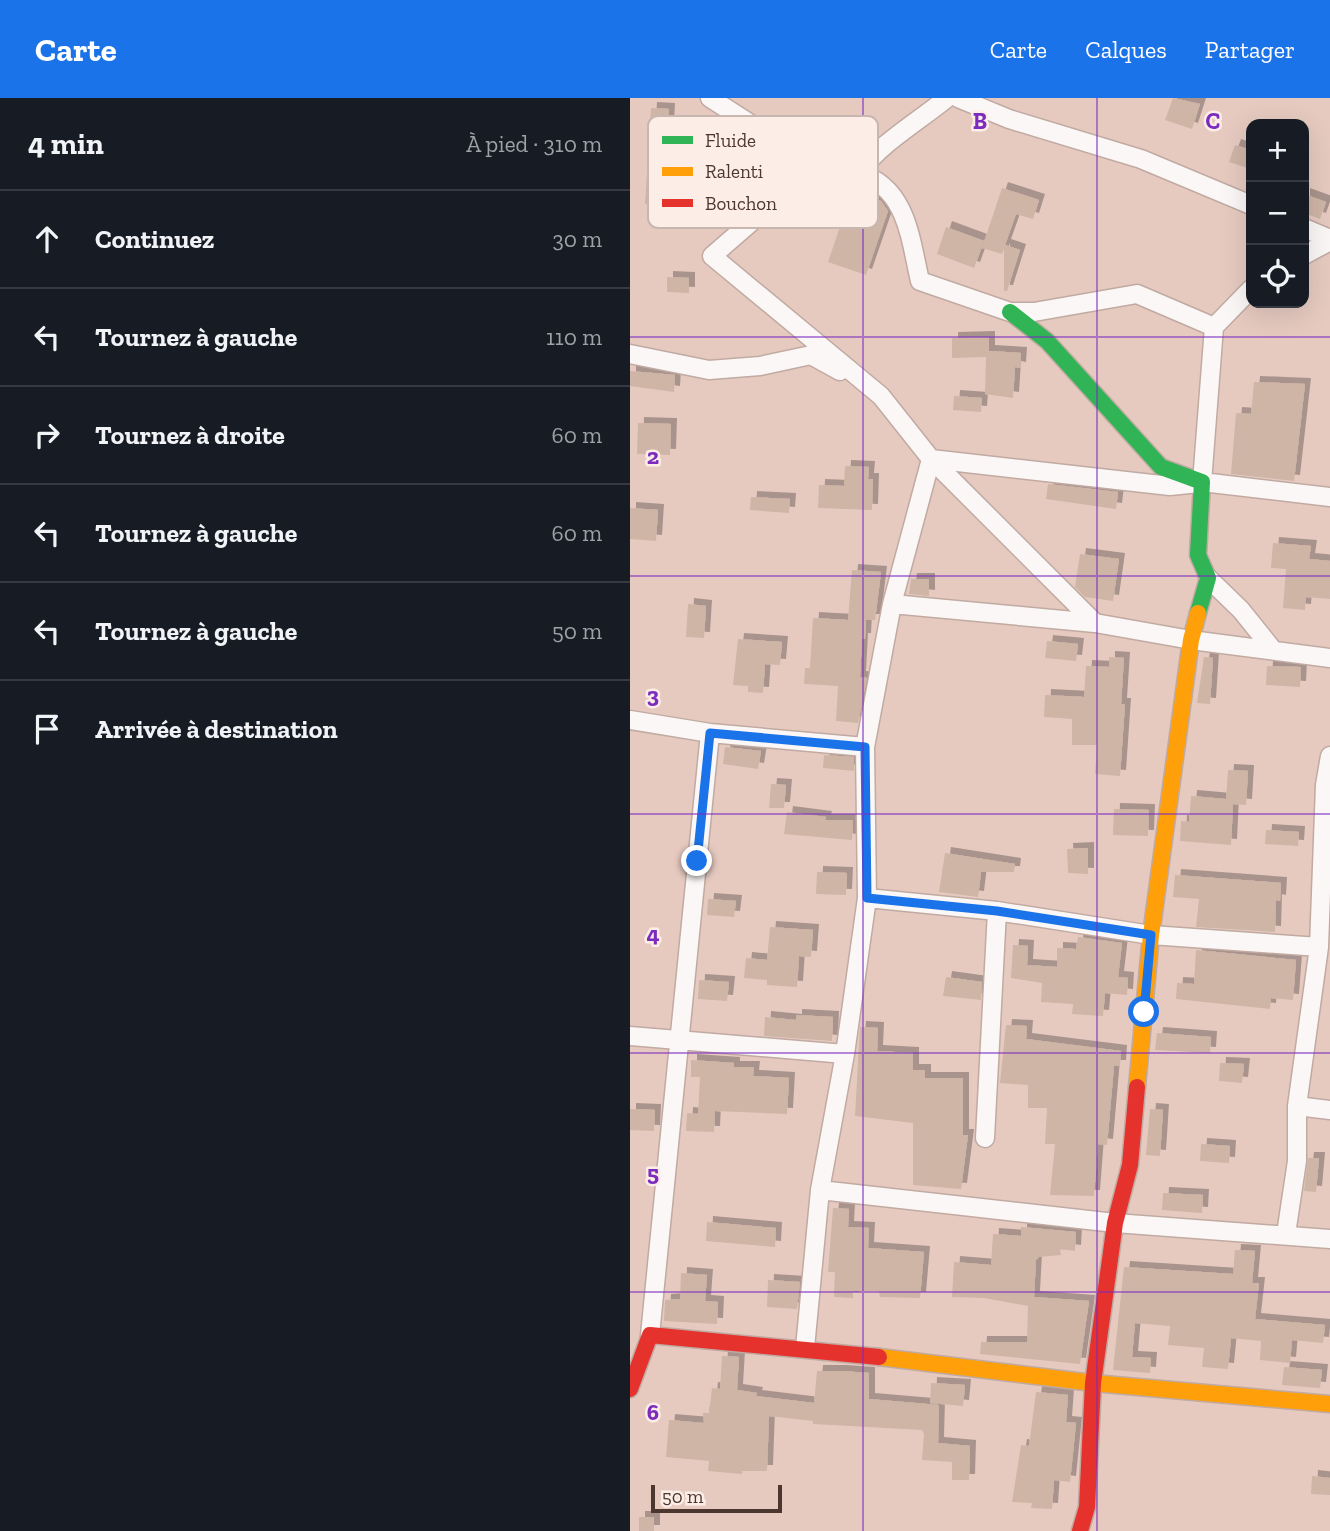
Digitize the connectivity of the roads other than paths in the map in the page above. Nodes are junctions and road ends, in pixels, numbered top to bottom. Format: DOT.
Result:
graph roads {
  1 [pos="710,98"];
  2 [pos="947,98"];
  3 [pos="958,98"];
  4 [pos="738,116"];
  5 [pos="878,151"];
  6 [pos="878,179"];
  7 [pos="1246,203"];
  8 [pos="744,228"];
  9 [pos="1309,230"];
  10 [pos="1330,240"];
  11 [pos="1309,252"];
  12 [pos="1246,294"];
  13 [pos="1010,312"];
  14 [pos="1214,327"];
  15 [pos="630,354"];
  16 [pos="881,396"];
  17 [pos="931,459"];
  18 [pos="1202,482"];
  19 [pos="1330,497"];
  20 [pos="1208,578"];
  21 [pos="892,604"];
  22 [pos="1095,624"];
  23 [pos="1191,640"];
  24 [pos="1273,650"];
  25 [pos="1330,657"];
  26 [pos="630,720"];
  27 [pos="710,733"];
  28 [pos="865,747"];
  29 [pos="1330,757"];
  30 [pos="1328,785"];
  31 [pos="867,898"];
  32 [pos="997,911"];
  33 [pos="1151,935"];
  34 [pos="1319,947"];
  35 [pos="630,1036"];
  36 [pos="678,1041"];
  37 [pos="845,1054"];
  38 [pos="1297,1106"];
  39 [pos="1330,1110"];
  40 [pos="985,1138"];
  41 [pos="820,1190"];
  42 [pos="1115,1223"];
  43 [pos="1286,1234"];
  44 [pos="1330,1238"];
  45 [pos="650,1335"];
  46 [pos="805,1348"];
  47 [pos="633,1372"];
  48 [pos="1093,1383"];
  49 [pos="630,1389"];
  50 [pos="1330,1404"];
  51 [pos="1080,1531"];
  1 -- 4 [label="street"];
  2 -- 5 [label="street"];
  3 -- 7 [label="street"];
  6 -- 13 [label="street"];
  8 -- 16 [label="street"];
  9 -- 10 [label="street"];
  10 -- 11 [label="street"];
  12 -- 14 [label="street"];
  13 -- 14 [label="street"];
  13 -- 18 [label="street"];
  14 -- 18 [label="street"];
  15 -- 16 [label="street"];
  16 -- 17 [label="street"];
  17 -- 18 [label="street"];
  17 -- 21 [label="street"];
  17 -- 22 [label="street"];
  18 -- 19 [label="street"];
  18 -- 20 [label="street"];
  20 -- 23 [label="street"];
  20 -- 24 [label="street"];
  21 -- 22 [label="street"];
  21 -- 28 [label="street"];
  22 -- 23 [label="street"];
  23 -- 24 [label="street"];
  23 -- 33 [label="street"];
  24 -- 25 [label="street"];
  26 -- 27 [label="street"];
  27 -- 28 [label="street"];
  27 -- 36 [label="street"];
  28 -- 31 [label="street"];
  29 -- 30 [label="street"];
  30 -- 34 [label="street"];
  31 -- 32 [label="street"];
  31 -- 37 [label="street"];
  32 -- 33 [label="street"];
  32 -- 40 [label="street"];
  33 -- 34 [label="street"];
  33 -- 42 [label="street"];
  34 -- 38 [label="street"];
  35 -- 36 [label="street"];
  36 -- 37 [label="street"];
  36 -- 45 [label="street"];
  37 -- 41 [label="street"];
  38 -- 39 [label="street"];
  38 -- 43 [label="street"];
  41 -- 42 [label="street"];
  41 -- 46 [label="street"];
  42 -- 43 [label="street"];
  42 -- 48 [label="street"];
  43 -- 44 [label="street"];
  45 -- 46 [label="street"];
  45 -- 47 [label="street"];
  46 -- 48 [label="street"];
  47 -- 49 [label="street"];
  48 -- 50 [label="street"];
  48 -- 51 [label="street"];
}
